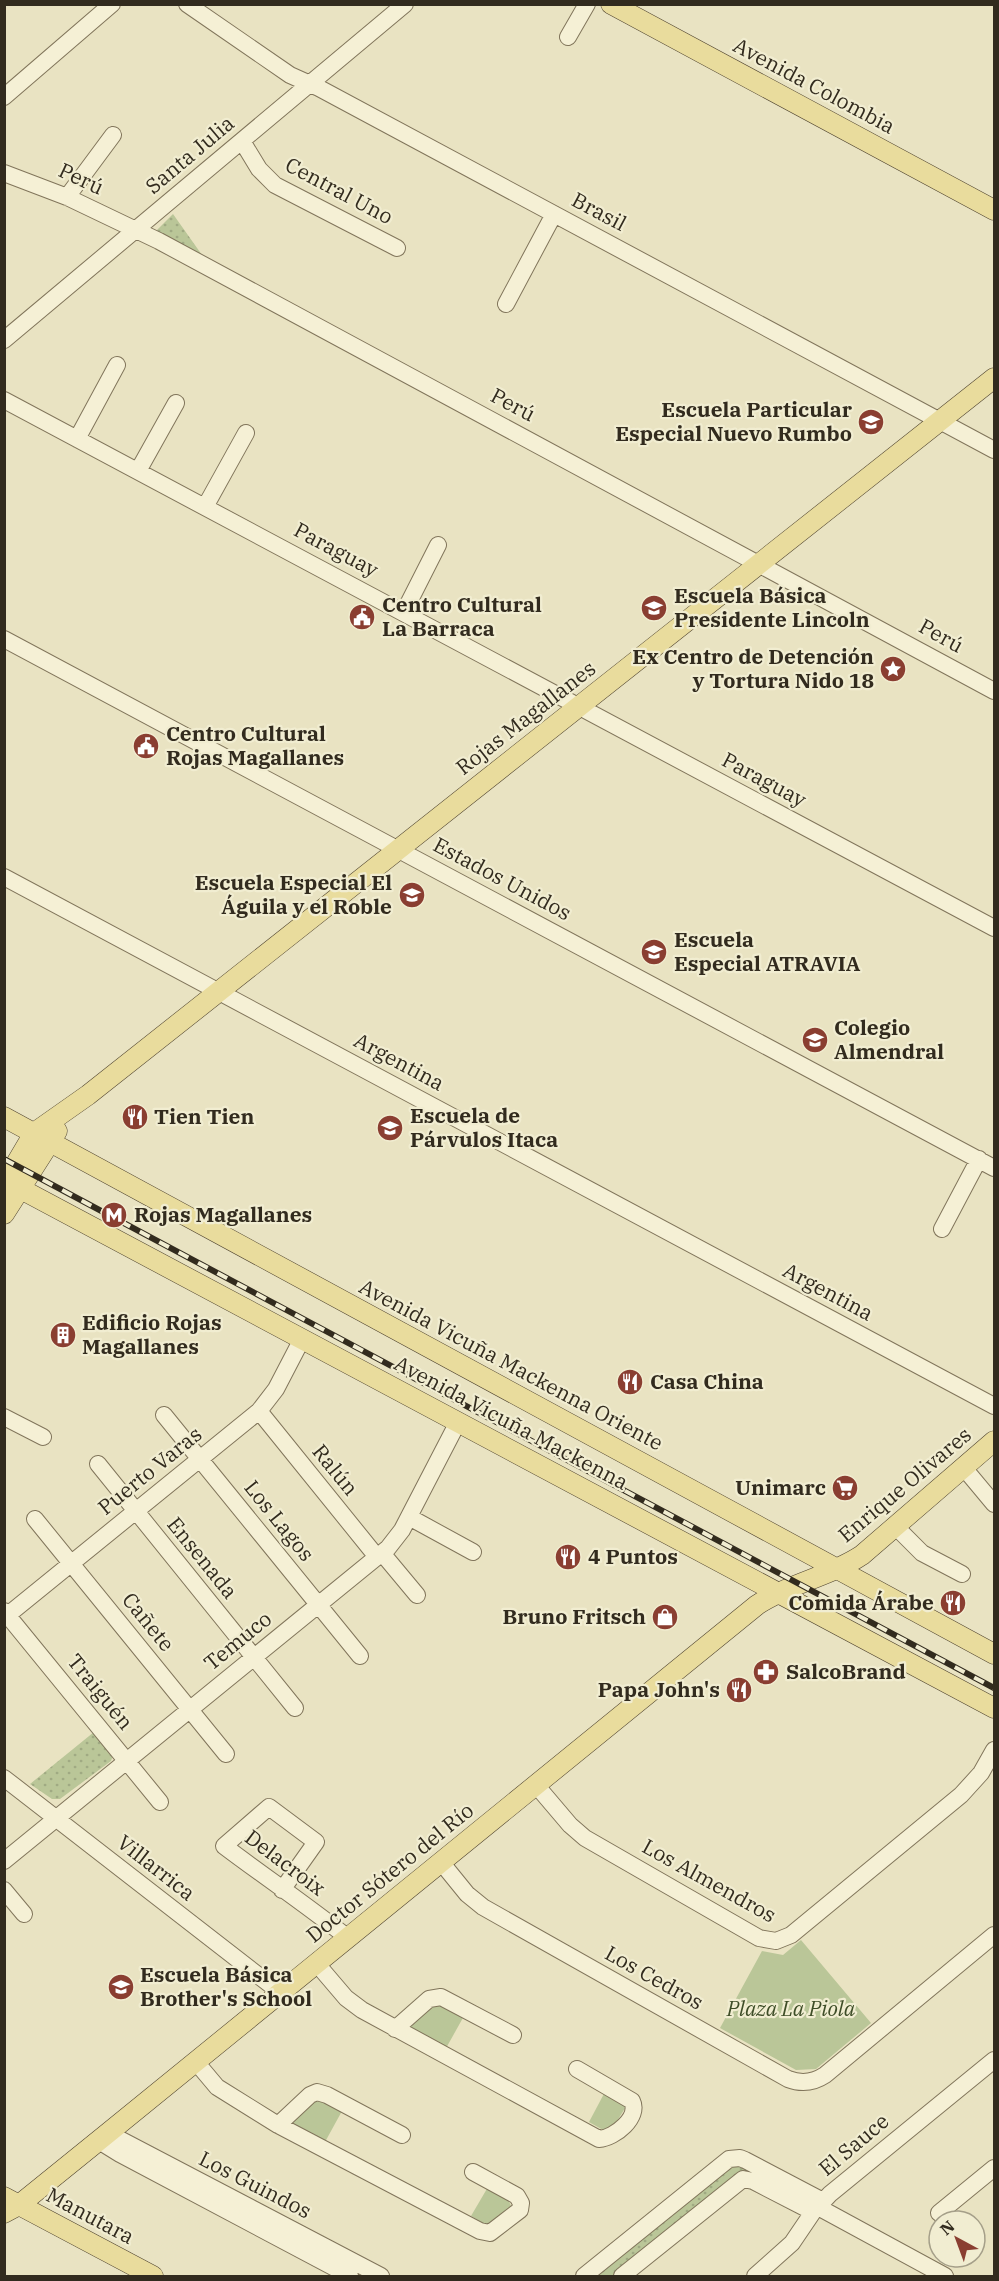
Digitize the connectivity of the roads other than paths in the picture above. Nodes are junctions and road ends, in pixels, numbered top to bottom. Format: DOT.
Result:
graph roads {
  1 [pos="112,4"];
  2 [pos="187,4"];
  3 [pos="405,4"];
  4 [pos="586,4"];
  5 [pos="611,4"];
  6 [pos="568,37"];
  7 [pos="310,84"];
  8 [pos="6,94"];
  9 [pos="113,135"];
  10 [pos="242,141"];
  11 [pos="4,173"];
  12 [pos="67,197"];
  13 [pos="994,210"];
  14 [pos="554,214"];
  15 [pos="135,230"];
  16 [pos="397,248"];
  17 [pos="506,304"];
  18 [pos="4,340"];
  19 [pos="117,365"];
  20 [pos="994,378"];
  21 [pos="4,400"];
  22 [pos="176,403"];
  23 [pos="940,421"];
  24 [pos="246,433"];
  25 [pos="77,439"];
  26 [pos="994,450"];
  27 [pos="138,471"];
  28 [pos="206,507"];
  29 [pos="438,545"];
  30 [pos="760,563"];
  31 [pos="404,612"];
  32 [pos="4,639"];
  33 [pos="994,691"];
  34 [pos="580,706"];
  35 [pos="399,849"];
  36 [pos="4,877"];
  37 [pos="994,928"];
  38 [pos="218,991"];
  39 [pos="4,1117"];
  40 [pos="42,1138"];
  41 [pos="979,1159"];
  42 [pos="994,1168"];
  43 [pos="9,1184"];
  44 [pos="4,1214"];
  45 [pos="942,1229"];
  46 [pos="302,1339"];
  47 [pos="994,1406"];
  48 [pos="259,1411"];
  49 [pos="164,1415"];
  50 [pos="4,1417"];
  51 [pos="458,1422"];
  52 [pos="44,1437"];
  53 [pos="994,1441"];
  54 [pos="200,1459"];
  55 [pos="98,1464"];
  56 [pos="964,1468"];
  57 [pos="994,1504"];
  58 [pos="136,1511"];
  59 [pos="409,1517"];
  60 [pos="35,1519"];
  61 [pos="896,1527"];
  62 [pos="474,1552"];
  63 [pos="380,1555"];
  64 [pos="72,1564"];
  65 [pos="838,1569"];
  66 [pos="962,1574"];
  67 [pos="778,1593"];
  68 [pos="417,1595"];
  69 [pos="318,1605"];
  70 [pos="6,1615"];
  71 [pos="992,1648"];
  72 [pos="360,1656"];
  73 [pos="254,1658"];
  74 [pos="295,1708"];
  75 [pos="994,1708"];
  76 [pos="190,1710"];
  77 [pos="994,1750"];
  78 [pos="226,1754"];
  79 [pos="126,1761"];
  80 [pos="4,1778"];
  81 [pos="536,1785"];
  82 [pos="160,1802"];
  83 [pos="56,1819"];
  84 [pos="4,1861"];
  85 [pos="441,1862"];
  86 [pos="4,1890"];
  87 [pos="282,1890"];
  88 [pos="24,1914"];
  89 [pos="994,1935"];
  90 [pos="348,1938"];
  91 [pos="317,1964"];
  92 [pos="281,1993"];
  93 [pos="395,2029"];
  94 [pos="513,2035"];
  95 [pos="994,2060"];
  96 [pos="196,2062"];
  97 [pos="577,2069"];
  98 [pos="278,2125"];
  99 [pos="402,2135"];
  100 [pos="104,2137"];
  101 [pos="994,2168"];
  102 [pos="473,2172"];
  103 [pos="9,2205"];
  104 [pos="818,2207"];
  105 [pos="944,2209"];
  106 [pos="591,2274"];
  107 [pos="761,2275"];
  108 [pos="153,2277"];
  109 [pos="350,2277"];
  110 [pos="381,2277"];
  111 [pos="622,2277"];
  112 [pos="945,2277"];
  1 -- 8 [label="street"];
  2 -- 7 [label="street, Brasil"];
  3 -- 7 [label="street, Santa Julia"];
  4 -- 6 [label="street"];
  5 -- 13 [label="main road, Avenida Colombia"];
  7 -- 10 [label="street, Santa Julia"];
  7 -- 14 [label="street, Brasil"];
  9 -- 12 [label="street"];
  10 -- 15 [label="street, Santa Julia"];
  10 -- 16 [label="street, Central Uno"];
  11 -- 12 [label="street, Perú"];
  12 -- 15 [label="street, Perú"];
  14 -- 17 [label="street"];
  14 -- 23 [label="street, Brasil"];
  15 -- 18 [label="street, Santa Julia"];
  15 -- 30 [label="street, Perú"];
  19 -- 25 [label="street"];
  20 -- 23 [label="main road, Rojas Magallanes"];
  21 -- 25 [label="street, Paraguay"];
  22 -- 27 [label="street"];
  23 -- 26 [label="street, Brasil"];
  23 -- 30 [label="main road, Rojas Magallanes"];
  24 -- 28 [label="street"];
  25 -- 27 [label="street, Paraguay"];
  27 -- 28 [label="street, Paraguay"];
  28 -- 31 [label="street, Paraguay"];
  29 -- 31 [label="street"];
  30 -- 33 [label="street, Perú"];
  30 -- 34 [label="main road, Rojas Magallanes"];
  31 -- 34 [label="street, Paraguay"];
  32 -- 35 [label="street, Estados Unidos"];
  34 -- 35 [label="main road, Rojas Magallanes"];
  34 -- 37 [label="street, Paraguay"];
  35 -- 38 [label="main road, Rojas Magallanes"];
  35 -- 41 [label="street, Estados Unidos"];
  36 -- 38 [label="street, Argentina"];
  38 -- 40 [label="main road, Rojas Magallanes"];
  38 -- 47 [label="street, Argentina"];
  39 -- 40 [label="main road, Avenida Vicuña Mackenna Oriente"];
  40 -- 43 [label="main road, Rojas Magallanes"];
  40 -- 65 [label="main road, Avenida Vicuña Mackenna Oriente"];
  41 -- 42 [label="street, Estados Unidos"];
  41 -- 45 [label="street"];
  43 -- 44 [label="main road, Rojas Magallanes"];
  43 -- 46 [label="main road, Avenida Vicuña Mackenna"];
  46 -- 48 [label="street, Puerto Varas"];
  46 -- 51 [label="main road, Avenida Vicuña Mackenna"];
  48 -- 54 [label="street, Puerto Varas"];
  48 -- 63 [label="street, Ralún"];
  49 -- 54 [label="street, Los Lagos"];
  50 -- 52 [label="street"];
  51 -- 59 [label="street, Temuco"];
  51 -- 67 [label="main road, Avenida Vicuña Mackenna"];
  53 -- 56 [label="main road, Enrique Olivares"];
  54 -- 58 [label="street, Puerto Varas"];
  54 -- 69 [label="street, Los Lagos"];
  55 -- 58 [label="street, Ensenada"];
  56 -- 57 [label="street"];
  56 -- 61 [label="main road, Enrique Olivares"];
  58 -- 64 [label="street, Puerto Varas"];
  58 -- 73 [label="street, Ensenada"];
  59 -- 62 [label="street"];
  59 -- 63 [label="street, Temuco"];
  60 -- 64 [label="street, Cañete"];
  61 -- 65 [label="main road, Enrique Olivares"];
  61 -- 66 [label="street"];
  63 -- 68 [label="street, Ralún"];
  63 -- 69 [label="street, Temuco"];
  64 -- 70 [label="street, Puerto Varas"];
  64 -- 76 [label="street, Cañete"];
  65 -- 67 [label="main road, Enrique Olivares"];
  65 -- 71 [label="main road, Avenida Vicuña Mackenna Oriente"];
  67 -- 75 [label="main road, Avenida Vicuña Mackenna"];
  67 -- 81 [label="main road, Doctor Sótero del Río"];
  69 -- 72 [label="street, Los Lagos"];
  69 -- 73 [label="street, Temuco"];
  70 -- 79 [label="street, Traiguén"];
  73 -- 74 [label="street, Ensenada"];
  73 -- 76 [label="street, Temuco"];
  76 -- 78 [label="street, Cañete"];
  76 -- 79 [label="street, Temuco"];
  77 -- 81 [label="street, Los Almendros"];
  79 -- 82 [label="street, Traiguén"];
  79 -- 83 [label="street, Temuco"];
  80 -- 83 [label="street, Villarrica"];
  81 -- 85 [label="main road, Doctor Sótero del Río"];
  83 -- 84 [label="street, Temuco"];
  83 -- 92 [label="street, Villarrica"];
  85 -- 89 [label="street, Los Cedros"];
  85 -- 90 [label="main road, Doctor Sótero del Río"];
  86 -- 88 [label="street"];
  87 -- 87 [label="street, Delacroix"];
  87 -- 90 [label="street, Delacroix"];
  90 -- 91 [label="main road, Doctor Sótero del Río"];
  91 -- 92 [label="main road, Doctor Sótero del Río"];
  91 -- 93 [label="street"];
  92 -- 96 [label="main road, Doctor Sótero del Río"];
  93 -- 94 [label="street"];
  93 -- 97 [label="street"];
  95 -- 104 [label="street, El Sauce"];
  96 -- 98 [label="street"];
  96 -- 100 [label="main road, Doctor Sótero del Río"];
  98 -- 99 [label="street"];
  98 -- 102 [label="street"];
  100 -- 103 [label="main road, Doctor Sótero del Río"];
  100 -- 109 [label="street, Los Guindos"];
  100 -- 110 [label="street, Los Guindos"];
  101 -- 105 [label="street"];
  103 -- 108 [label="main road, Manutara"];
  104 -- 106 [label="street"];
  104 -- 107 [label="street, El Sauce"];
  104 -- 111 [label="street"];
  104 -- 112 [label="street"];
}
